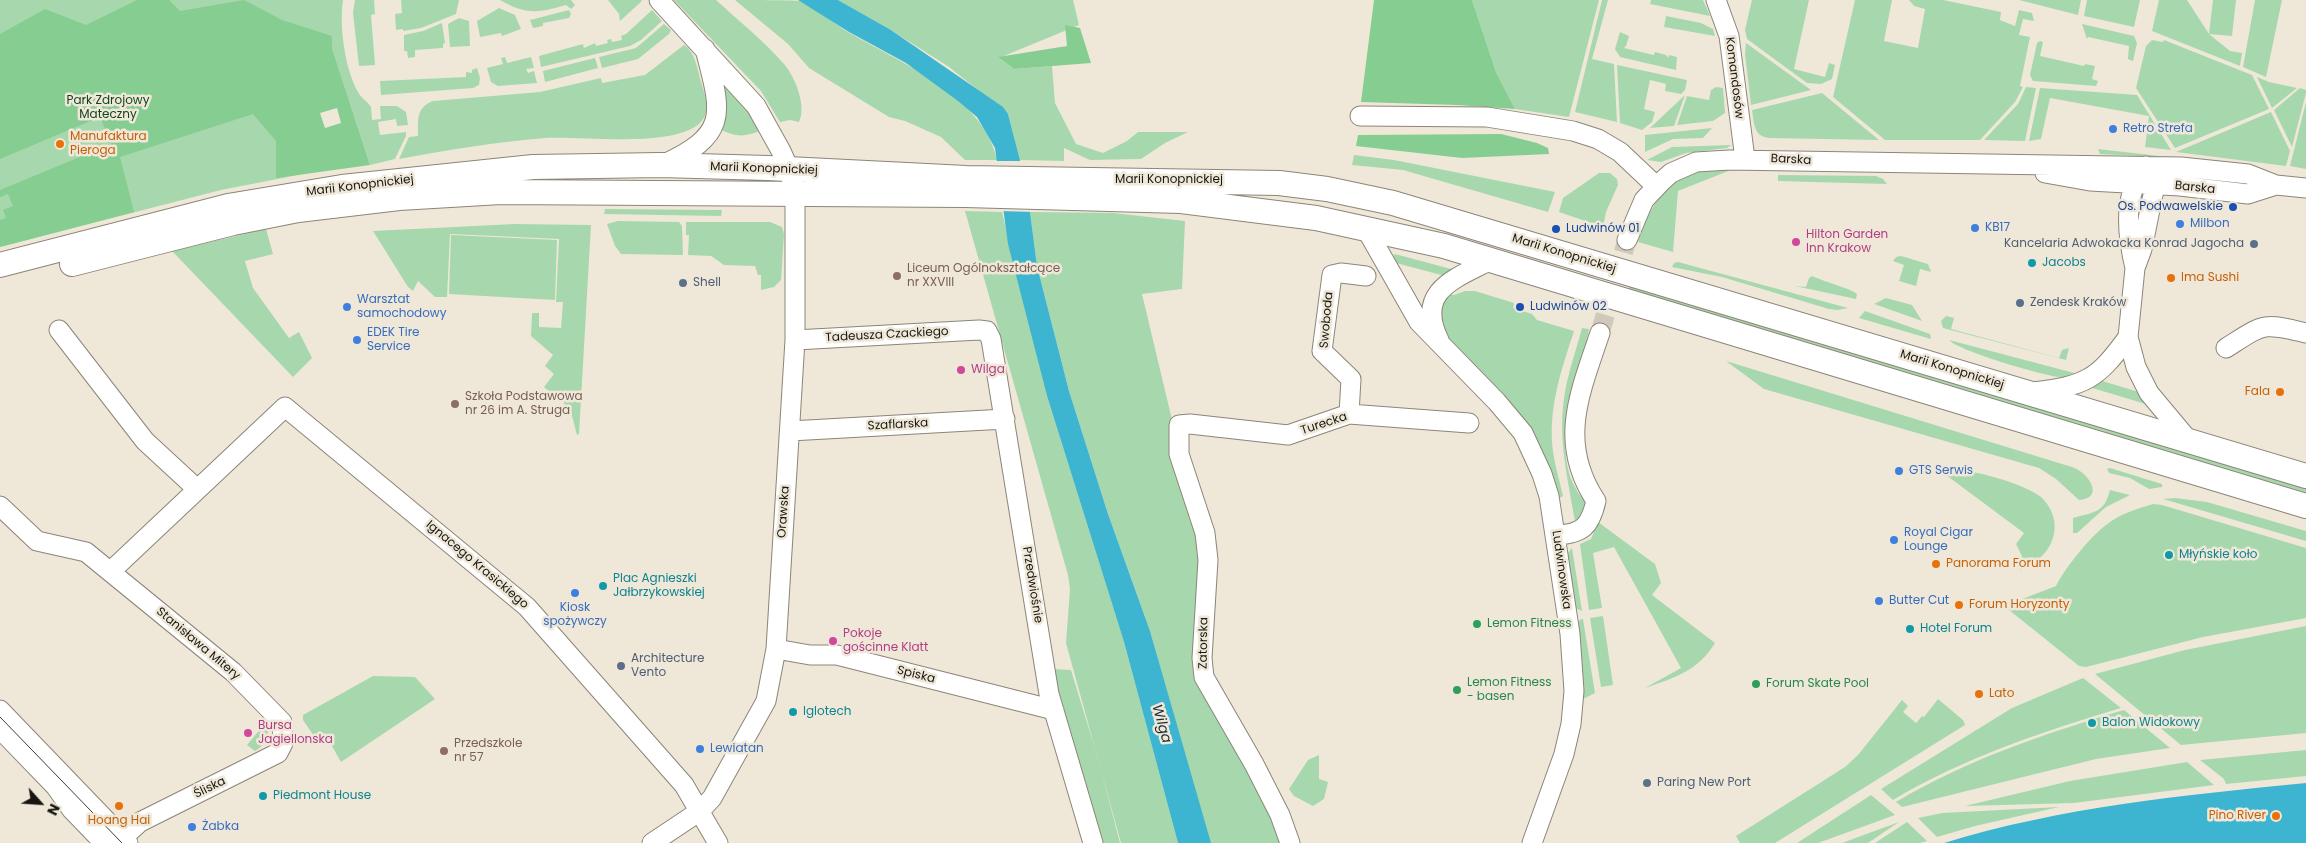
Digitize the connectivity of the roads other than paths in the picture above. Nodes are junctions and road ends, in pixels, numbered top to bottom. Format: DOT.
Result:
graph roads {
  1 [pos="659,0"];
  2 [pos="1716,0"];
  3 [pos="704,48"];
  4 [pos="1360,116"];
  5 [pos="1745,159"];
  6 [pos="660,165"];
  7 [pos="1994,165"];
  8 [pos="2146,166"];
  9 [pos="789,169"];
  10 [pos="2134,184"];
  11 [pos="2154,184"];
  12 [pos="2276,185"];
  13 [pos="1656,186"];
  14 [pos="965,187"];
  15 [pos="1068,188"];
  16 [pos="2306,188"];
  17 [pos="795,194"];
  18 [pos="1365,227"];
  19 [pos="1627,240"];
  20 [pos="1491,260"];
  21 [pos="0,265"];
  22 [pos="2135,268"];
  23 [pos="1366,276"];
  24 [pos="0,281"];
  25 [pos="59,330"];
  26 [pos="979,330"];
  27 [pos="1600,332"];
  28 [pos="2306,333"];
  29 [pos="2128,337"];
  30 [pos="796,340"];
  31 [pos="2226,348"];
  32 [pos="1450,355"];
  33 [pos="2026,392"];
  34 [pos="1349,414"];
  35 [pos="1005,419"];
  36 [pos="1469,423"];
  37 [pos="1179,425"];
  38 [pos="790,431"];
  39 [pos="2190,442"];
  40 [pos="2306,476"];
  41 [pos="197,489"];
  42 [pos="0,506"];
  43 [pos="2306,506"];
  44 [pos="1556,535"];
  45 [pos="111,571"];
  46 [pos="776,649"];
  47 [pos="0,710"];
  48 [pos="1054,710"];
  49 [pos="282,722"];
  50 [pos="0,729"];
  51 [pos="700,812"];
  52 [pos="123,841"];
  53 [pos="104,843"];
  54 [pos="652,843"];
  55 [pos="718,843"];
  56 [pos="1093,843"];
  57 [pos="1290,843"];
  58 [pos="1532,843"];
  1 -- 3 [label="street, Orawska"];
  2 -- 5 [label="street, Komandosów"];
  3 -- 6 [label="street"];
  3 -- 9 [label="street, Orawska"];
  4 -- 13 [label="street"];
  5 -- 7 [label="street, Barska"];
  5 -- 13 [label="street, Barska"];
  6 -- 9 [label="main road, Marii Konopnickiej"];
  6 -- 21 [label="main road, Marii Konopnickiej"];
  7 -- 8 [label="street, Barska"];
  7 -- 10 [label="street, Barska"];
  8 -- 10 [label="street"];
  8 -- 11 [label="street"];
  8 -- 12 [label="street, Barska"];
  9 -- 14 [label="main road, Marii Konopnickiej"];
  9 -- 17 [label="street, Orawska"];
  10 -- 11 [label="street, Barska"];
  10 -- 22 [label="street"];
  11 -- 12 [label="street, Barska"];
  11 -- 22 [label="street"];
  12 -- 16 [label="street, Barska"];
  13 -- 19 [label="street, Barska"];
  14 -- 15 [label="main road, Marii Konopnickiej"];
  14 -- 17 [label="main road, Marii Konopnickiej"];
  15 -- 18 [label="main road, Marii Konopnickiej"];
  15 -- 33 [label="main road, Marii Konopnickiej"];
  17 -- 24 [label="main road, Marii Konopnickiej"];
  17 -- 30 [label="street, Orawska"];
  18 -- 20 [label="main road, Marii Konopnickiej"];
  18 -- 32 [label="street, Ludwinowska"];
  20 -- 32 [label="street, Ludwinowska"];
  20 -- 43 [label="main road, Marii Konopnickiej"];
  22 -- 29 [label="street"];
  23 -- 34 [label="street, Swoboda"];
  25 -- 41 [label="street"];
  26 -- 30 [label="street, Tadeusza Czackiego"];
  26 -- 35 [label="street, Przedwiośnie"];
  27 -- 44 [label="street"];
  28 -- 31 [label="street"];
  29 -- 33 [label="street"];
  29 -- 39 [label="street"];
  30 -- 38 [label="street, Orawska"];
  32 -- 44 [label="street, Ludwinowska"];
  33 -- 39 [label="main road, Marii Konopnickiej"];
  34 -- 36 [label="street, Turecka"];
  34 -- 37 [label="street, Turecka"];
  35 -- 38 [label="street, Szaflarska"];
  35 -- 48 [label="street, Przedwiośnie"];
  37 -- 57 [label="street, Zatorska"];
  38 -- 46 [label="street, Orawska"];
  39 -- 40 [label="main road, Marii Konopnickiej"];
  41 -- 45 [label="street"];
  41 -- 51 [label="street, Ignacego Krasickiego"];
  42 -- 45 [label="street, Stanisława Mitery"];
  44 -- 58 [label="street, Ludwinowska"];
  45 -- 49 [label="street, Stanisława Mitery"];
  46 -- 48 [label="street, Spiska"];
  46 -- 51 [label="street, Orawska"];
  47 -- 52 [label="street"];
  48 -- 56 [label="street, Przedwiośnie"];
  49 -- 52 [label="street, Śliska"];
  50 -- 53 [label="street"];
  51 -- 54 [label="street, Orawska"];
  51 -- 55 [label="street, Ignacego Krasickiego"];
}
